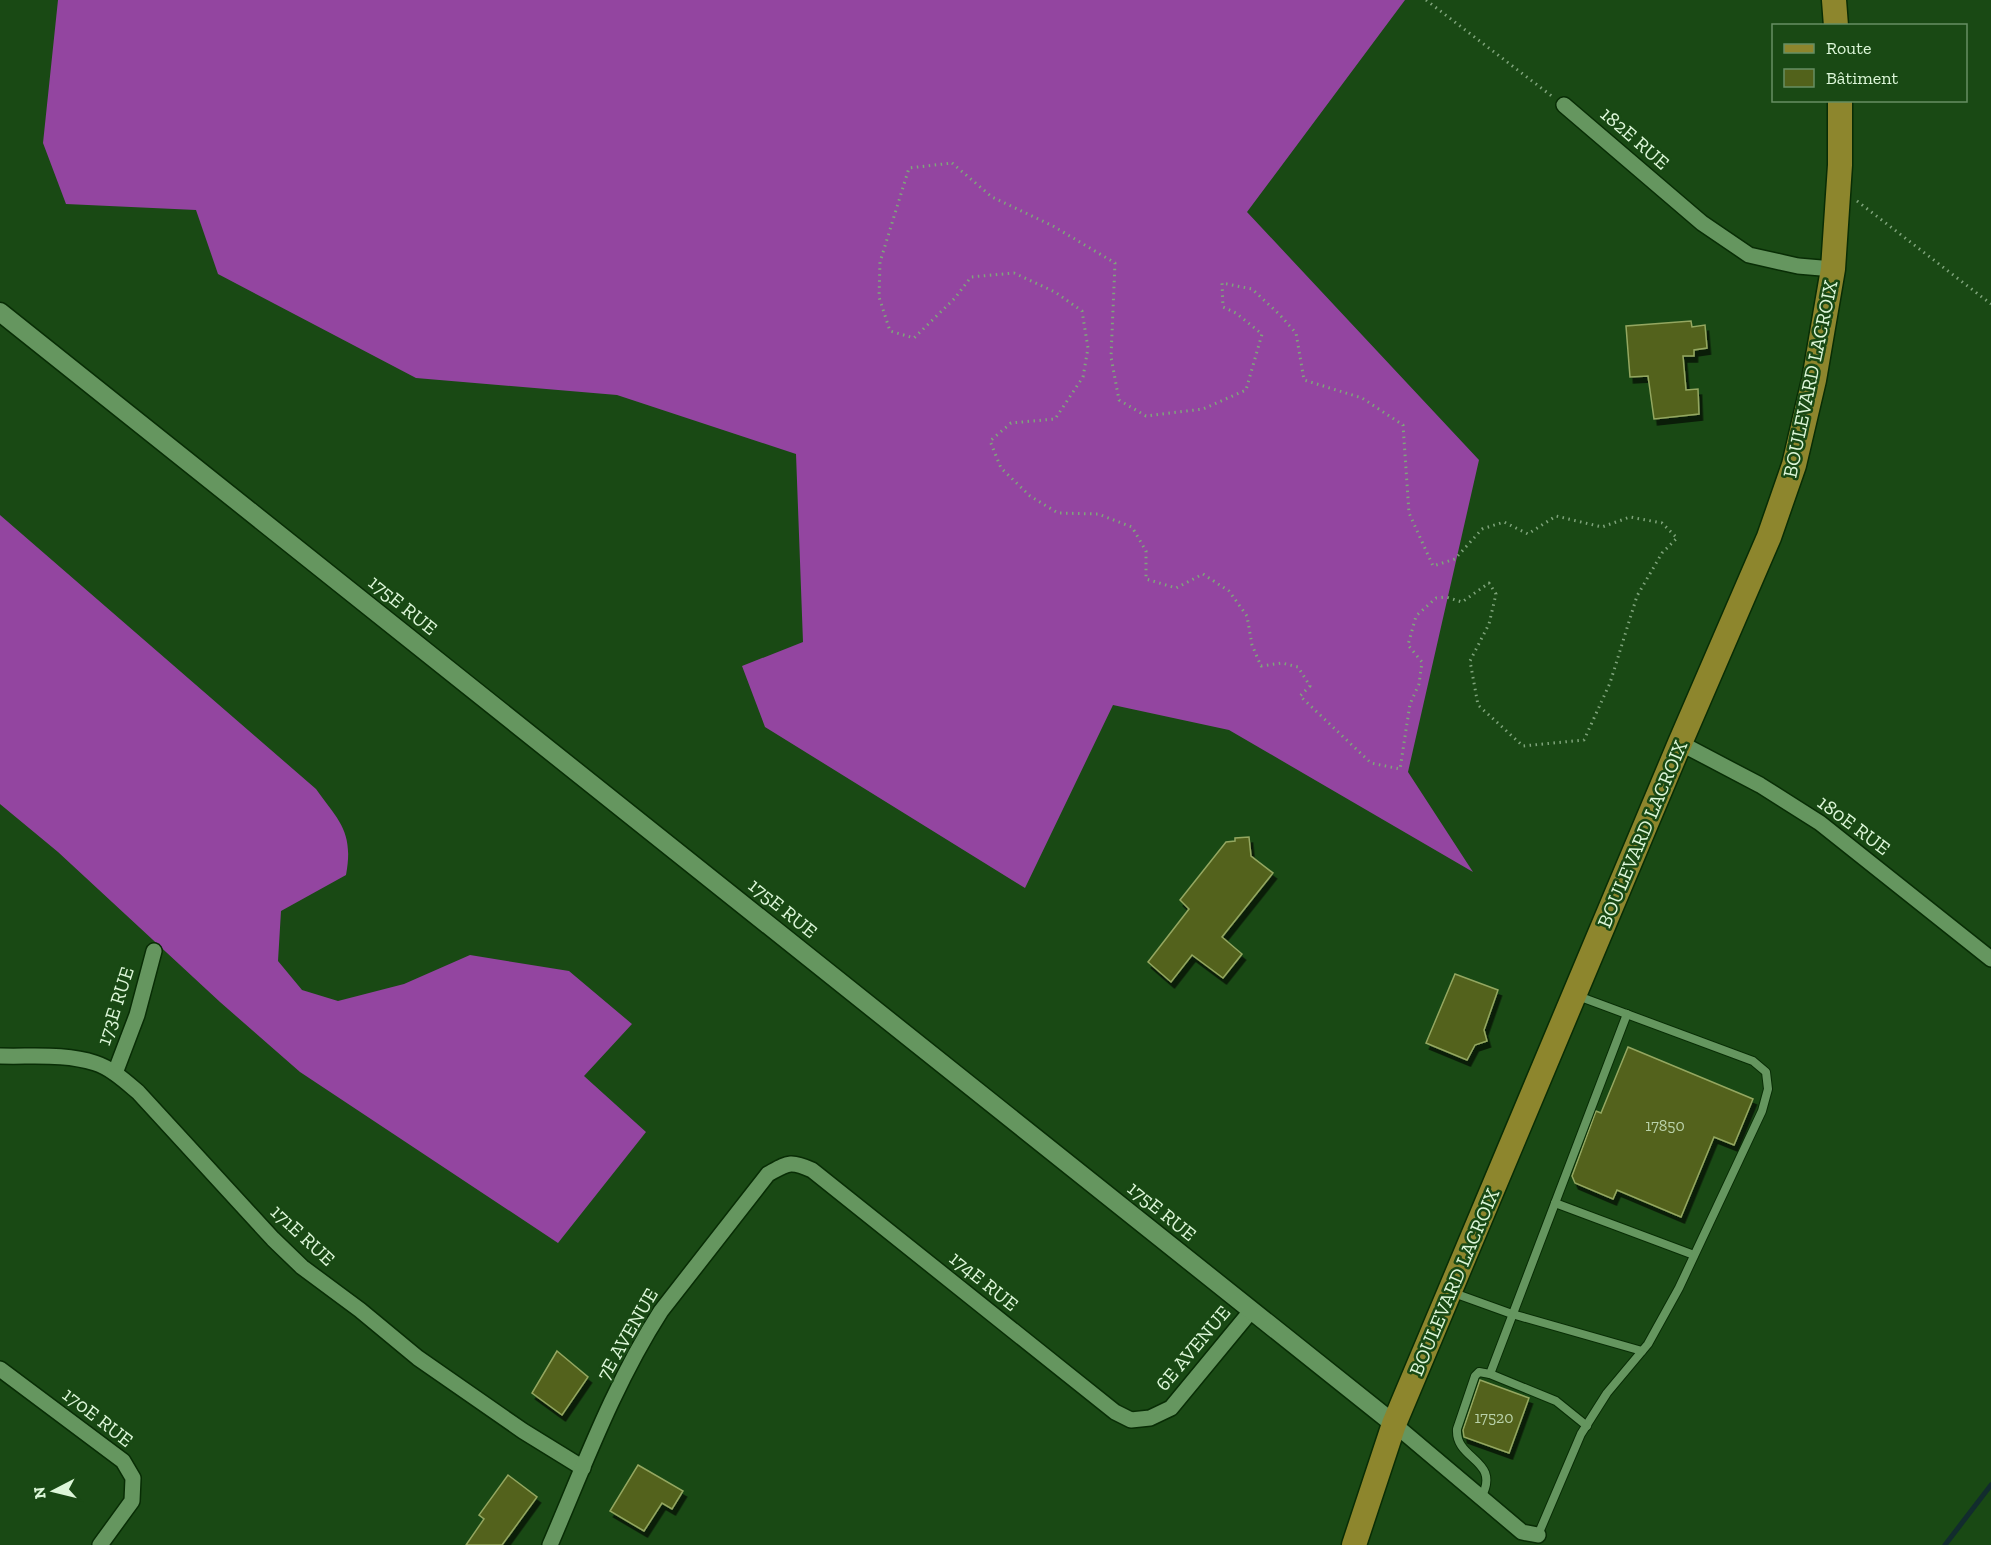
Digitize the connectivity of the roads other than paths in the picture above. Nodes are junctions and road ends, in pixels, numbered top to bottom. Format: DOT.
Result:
graph roads {
  1 [pos="1834,0"];
  2 [pos="1836,24"];
  3 [pos="1840,102"];
  4 [pos="1564,105"];
  5 [pos="1833,269"];
  6 [pos="0,312"];
  7 [pos="1680,743"];
  8 [pos="154,951"];
  9 [pos="1991,959"];
  10 [pos="1574,994"];
  11 [pos="1627,1014"];
  12 [pos="0,1056"];
  13 [pos="115,1073"];
  14 [pos="812,1170"];
  15 [pos="1555,1203"];
  16 [pos="1694,1255"];
  17 [pos="1449,1292"];
  18 [pos="1251,1311"];
  19 [pos="1512,1314"];
  20 [pos="1642,1351"];
  21 [pos="0,1369"];
  22 [pos="1490,1374"];
  23 [pos="1131,1420"];
  24 [pos="1394,1424"];
  25 [pos="1587,1426"];
  26 [pos="583,1468"];
  27 [pos="1481,1498"];
  28 [pos="1538,1535"];
  29 [pos="100,1545"];
  30 [pos="550,1545"];
  31 [pos="1354,1545"];
  1 -- 2 [label="main road"];
  3 -- 5 [label="main road, BOULEVARD LACROIX"];
  4 -- 5 [label="street, 182E RUE"];
  5 -- 7 [label="main road, BOULEVARD LACROIX"];
  6 -- 18 [label="street, 175E RUE"];
  7 -- 9 [label="street, 180E RUE"];
  7 -- 10 [label="main road, BOULEVARD LACROIX"];
  8 -- 13 [label="street, 173E RUE"];
  10 -- 11 [label="lane"];
  10 -- 17 [label="main road, BOULEVARD LACROIX"];
  11 -- 15 [label="lane"];
  11 -- 16 [label="lane"];
  12 -- 13 [label="street, 171E RUE"];
  13 -- 26 [label="street, 171E RUE"];
  14 -- 23 [label="street, 174E RUE"];
  14 -- 26 [label="street, 7E AVENUE"];
  15 -- 16 [label="lane"];
  15 -- 19 [label="lane"];
  16 -- 20 [label="lane"];
  17 -- 19 [label="lane"];
  17 -- 24 [label="main road, BOULEVARD LACROIX"];
  18 -- 23 [label="street, 6E AVENUE"];
  18 -- 24 [label="street, 175E RUE"];
  19 -- 20 [label="lane"];
  19 -- 22 [label="lane"];
  20 -- 25 [label="lane"];
  21 -- 29 [label="street, 170E RUE"];
  22 -- 25 [label="lane"];
  22 -- 27 [label="lane"];
  24 -- 27 [label="street, 175E RUE"];
  24 -- 31 [label="main road, BOULEVARD LACROIX"];
  25 -- 28 [label="lane"];
  26 -- 30 [label="street, 7E AVENUE"];
  27 -- 28 [label="street, 175E RUE"];
}
